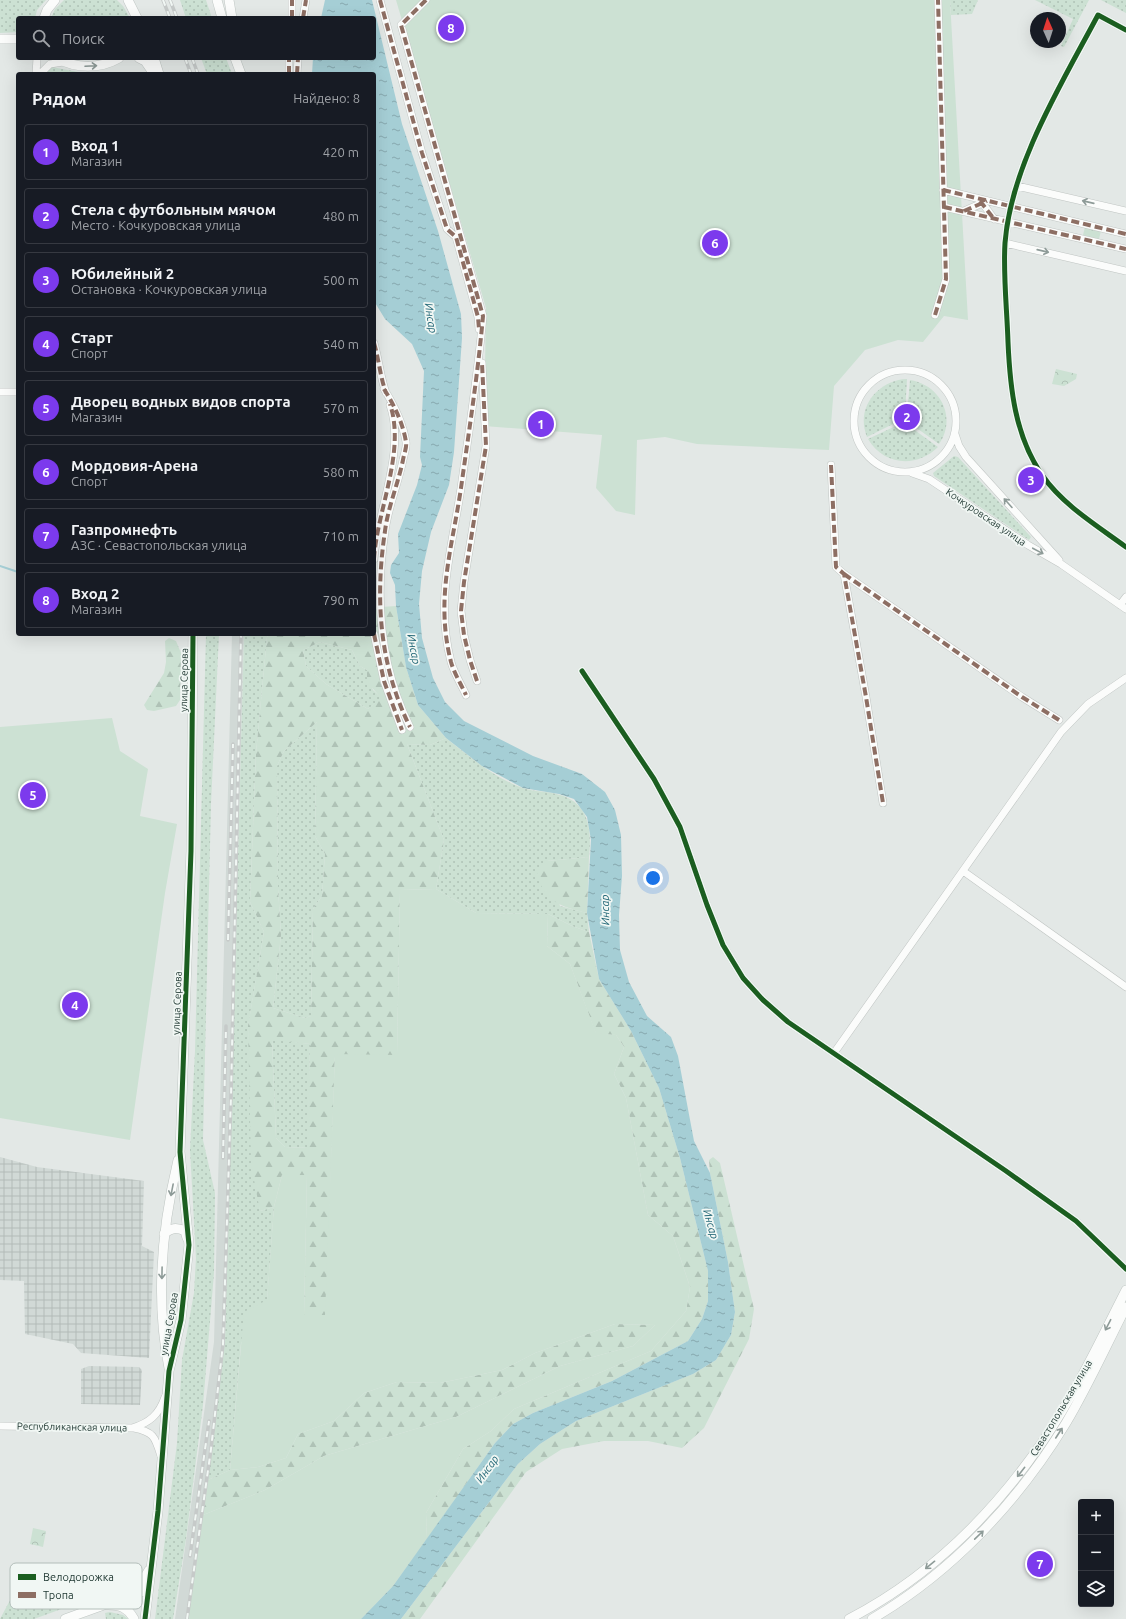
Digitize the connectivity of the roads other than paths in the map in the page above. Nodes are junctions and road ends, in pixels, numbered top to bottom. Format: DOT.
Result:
graph roads {
  1 [pos="55,0"];
  2 [pos="128,0"];
  3 [pos="217,0"];
  4 [pos="229,0"];
  5 [pos="292,0"];
  6 [pos="306,0"];
  7 [pos="380,0"];
  8 [pos="426,0"];
  9 [pos="938,0"];
  10 [pos="45,16"];
  11 [pos="136,16"];
  12 [pos="221,16"];
  13 [pos="232,16"];
  14 [pos="292,16"];
  15 [pos="303,16"];
  16 [pos="1126,30"];
  17 [pos="0,39"];
  18 [pos="16,39"];
  19 [pos="37,60"];
  20 [pos="60,60"];
  21 [pos="115,60"];
  22 [pos="143,60"];
  23 [pos="155,60"];
  24 [pos="236,60"];
  25 [pos="239,60"];
  26 [pos="289,60"];
  27 [pos="298,60"];
  28 [pos="36,72"];
  29 [pos="42,72"];
  30 [pos="153,72"];
  31 [pos="158,72"];
  32 [pos="241,72"];
  33 [pos="242,72"];
  34 [pos="289,72"];
  35 [pos="297,72"];
  36 [pos="1016,186"];
  37 [pos="943,190"];
  38 [pos="961,195"];
  39 [pos="983,201"];
  40 [pos="944,207"];
  41 [pos="1011,207"];
  42 [pos="969,211"];
  43 [pos="1126,211"];
  44 [pos="994,219"];
  45 [pos="1008,222"];
  46 [pos="1126,234"];
  47 [pos="1005,243"];
  48 [pos="1126,250"];
  49 [pos="1126,271"];
  50 [pos="935,315"];
  51 [pos="481,348"];
  52 [pos="376,350"];
  53 [pos="384,389"];
  54 [pos="0,392"];
  55 [pos="16,392"];
  56 [pos="955,434"];
  57 [pos="831,466"];
  58 [pos="910,472"];
  59 [pos="376,532"];
  60 [pos="1126,547"];
  61 [pos="1061,564"];
  62 [pos="844,574"];
  63 [pos="1126,597"];
  64 [pos="1123,607"];
  65 [pos="193,636"];
  66 [pos="374,636"];
  67 [pos="582,671"];
  68 [pos="1126,678"];
  69 [pos="477,681"];
  70 [pos="466,695"];
  71 [pos="1060,720"];
  72 [pos="410,727"];
  73 [pos="402,730"];
  74 [pos="883,803"];
  75 [pos="963,871"];
  76 [pos="1126,988"];
  77 [pos="834,1053"];
  78 [pos="180,1152"];
  79 [pos="164,1234"];
  80 [pos="189,1245"];
  81 [pos="1126,1269"];
  82 [pos="1126,1290"];
  83 [pos="1126,1307"];
  84 [pos="169,1371"];
  85 [pos="168,1386"];
  86 [pos="0,1426"];
  87 [pos="132,1428"];
  88 [pos="162,1460"];
  89 [pos="151,1565"];
  90 [pos="142,1581"];
  91 [pos="148,1589"];
  92 [pos="142,1591"];
  93 [pos="92,1609"];
  94 [pos="127,1609"];
  95 [pos="65,1619"];
  96 [pos="134,1619"];
  97 [pos="145,1619"];
  98 [pos="849,1619"];
  99 [pos="872,1619"];
  1 -- 10 [label="street"];
  2 -- 11 [label="street"];
  3 -- 12 [label="street"];
  4 -- 13 [label="street"];
  5 -- 14 [label="street"];
  6 -- 15 [label="street"];
  7 -- 51 [label="street"];
  8 -- 51 [label="street"];
  9 -- 37 [label="street"];
  16 -- 36 [label="street"];
  17 -- 18 [label="street"];
  19 -- 28 [label="street"];
  20 -- 21 [label="street, one-way"];
  20 -- 29 [label="street"];
  22 -- 30 [label="street"];
  23 -- 31 [label="street"];
  24 -- 32 [label="street"];
  25 -- 33 [label="street"];
  26 -- 34 [label="street"];
  27 -- 35 [label="street"];
  36 -- 41 [label="street"];
  43 -- 36 [label="street, one-way"];
  37 -- 38 [label="street"];
  37 -- 40 [label="street"];
  38 -- 39 [label="street"];
  38 -- 42 [label="street"];
  39 -- 41 [label="street"];
  39 -- 42 [label="street"];
  39 -- 44 [label="street"];
  40 -- 42 [label="street"];
  40 -- 50 [label="street"];
  41 -- 45 [label="street"];
  41 -- 46 [label="street"];
  42 -- 44 [label="street"];
  44 -- 45 [label="street"];
  45 -- 47 [label="street"];
  45 -- 48 [label="street"];
  47 -- 49 [label="street, one-way"];
  47 -- 60 [label="street"];
  51 -- 69 [label="street"];
  51 -- 70 [label="street"];
  52 -- 53 [label="street"];
  53 -- 59 [label="street"];
  53 -- 72 [label="street"];
  54 -- 55 [label="street"];
  56 -- 58 [label="street"];
  56 -- 58 [label="street"];
  61 -- 56 [label="street, Кочкуровская улица, one-way"];
  57 -- 62 [label="street"];
  58 -- 61 [label="street, Кочкуровская улица, one-way"];
  61 -- 64 [label="street, Кочкуровская улица"];
  62 -- 71 [label="street"];
  62 -- 74 [label="street"];
  63 -- 64 [label="street"];
  65 -- 78 [label="street, улица Серова"];
  66 -- 73 [label="street"];
  67 -- 77 [label="street"];
  68 -- 75 [label="street"];
  75 -- 76 [label="street"];
  75 -- 77 [label="street"];
  77 -- 81 [label="street"];
  78 -- 79 [label="street, улица Серова, one-way"];
  78 -- 80 [label="street, улица Серова"];
  79 -- 80 [label="street"];
  79 -- 84 [label="street, улица Серова, one-way"];
  80 -- 84 [label="street, улица Серова"];
  82 -- 98 [label="street, Севастопольская улица, one-way"];
  99 -- 83 [label="street, Севастопольская улица, one-way"];
  84 -- 85 [label="street, улица Серова"];
  85 -- 87 [label="street, Республиканская улица"];
  85 -- 88 [label="street, улица Серова"];
  86 -- 87 [label="street, Республиканская улица"];
  87 -- 88 [label="street"];
  88 -- 89 [label="street, улица Серова"];
  89 -- 90 [label="street"];
  89 -- 91 [label="street, улица Серова"];
  91 -- 92 [label="street"];
  91 -- 97 [label="street, улица Серова"];
  93 -- 95 [label="street"];
  94 -- 96 [label="street"];
}
